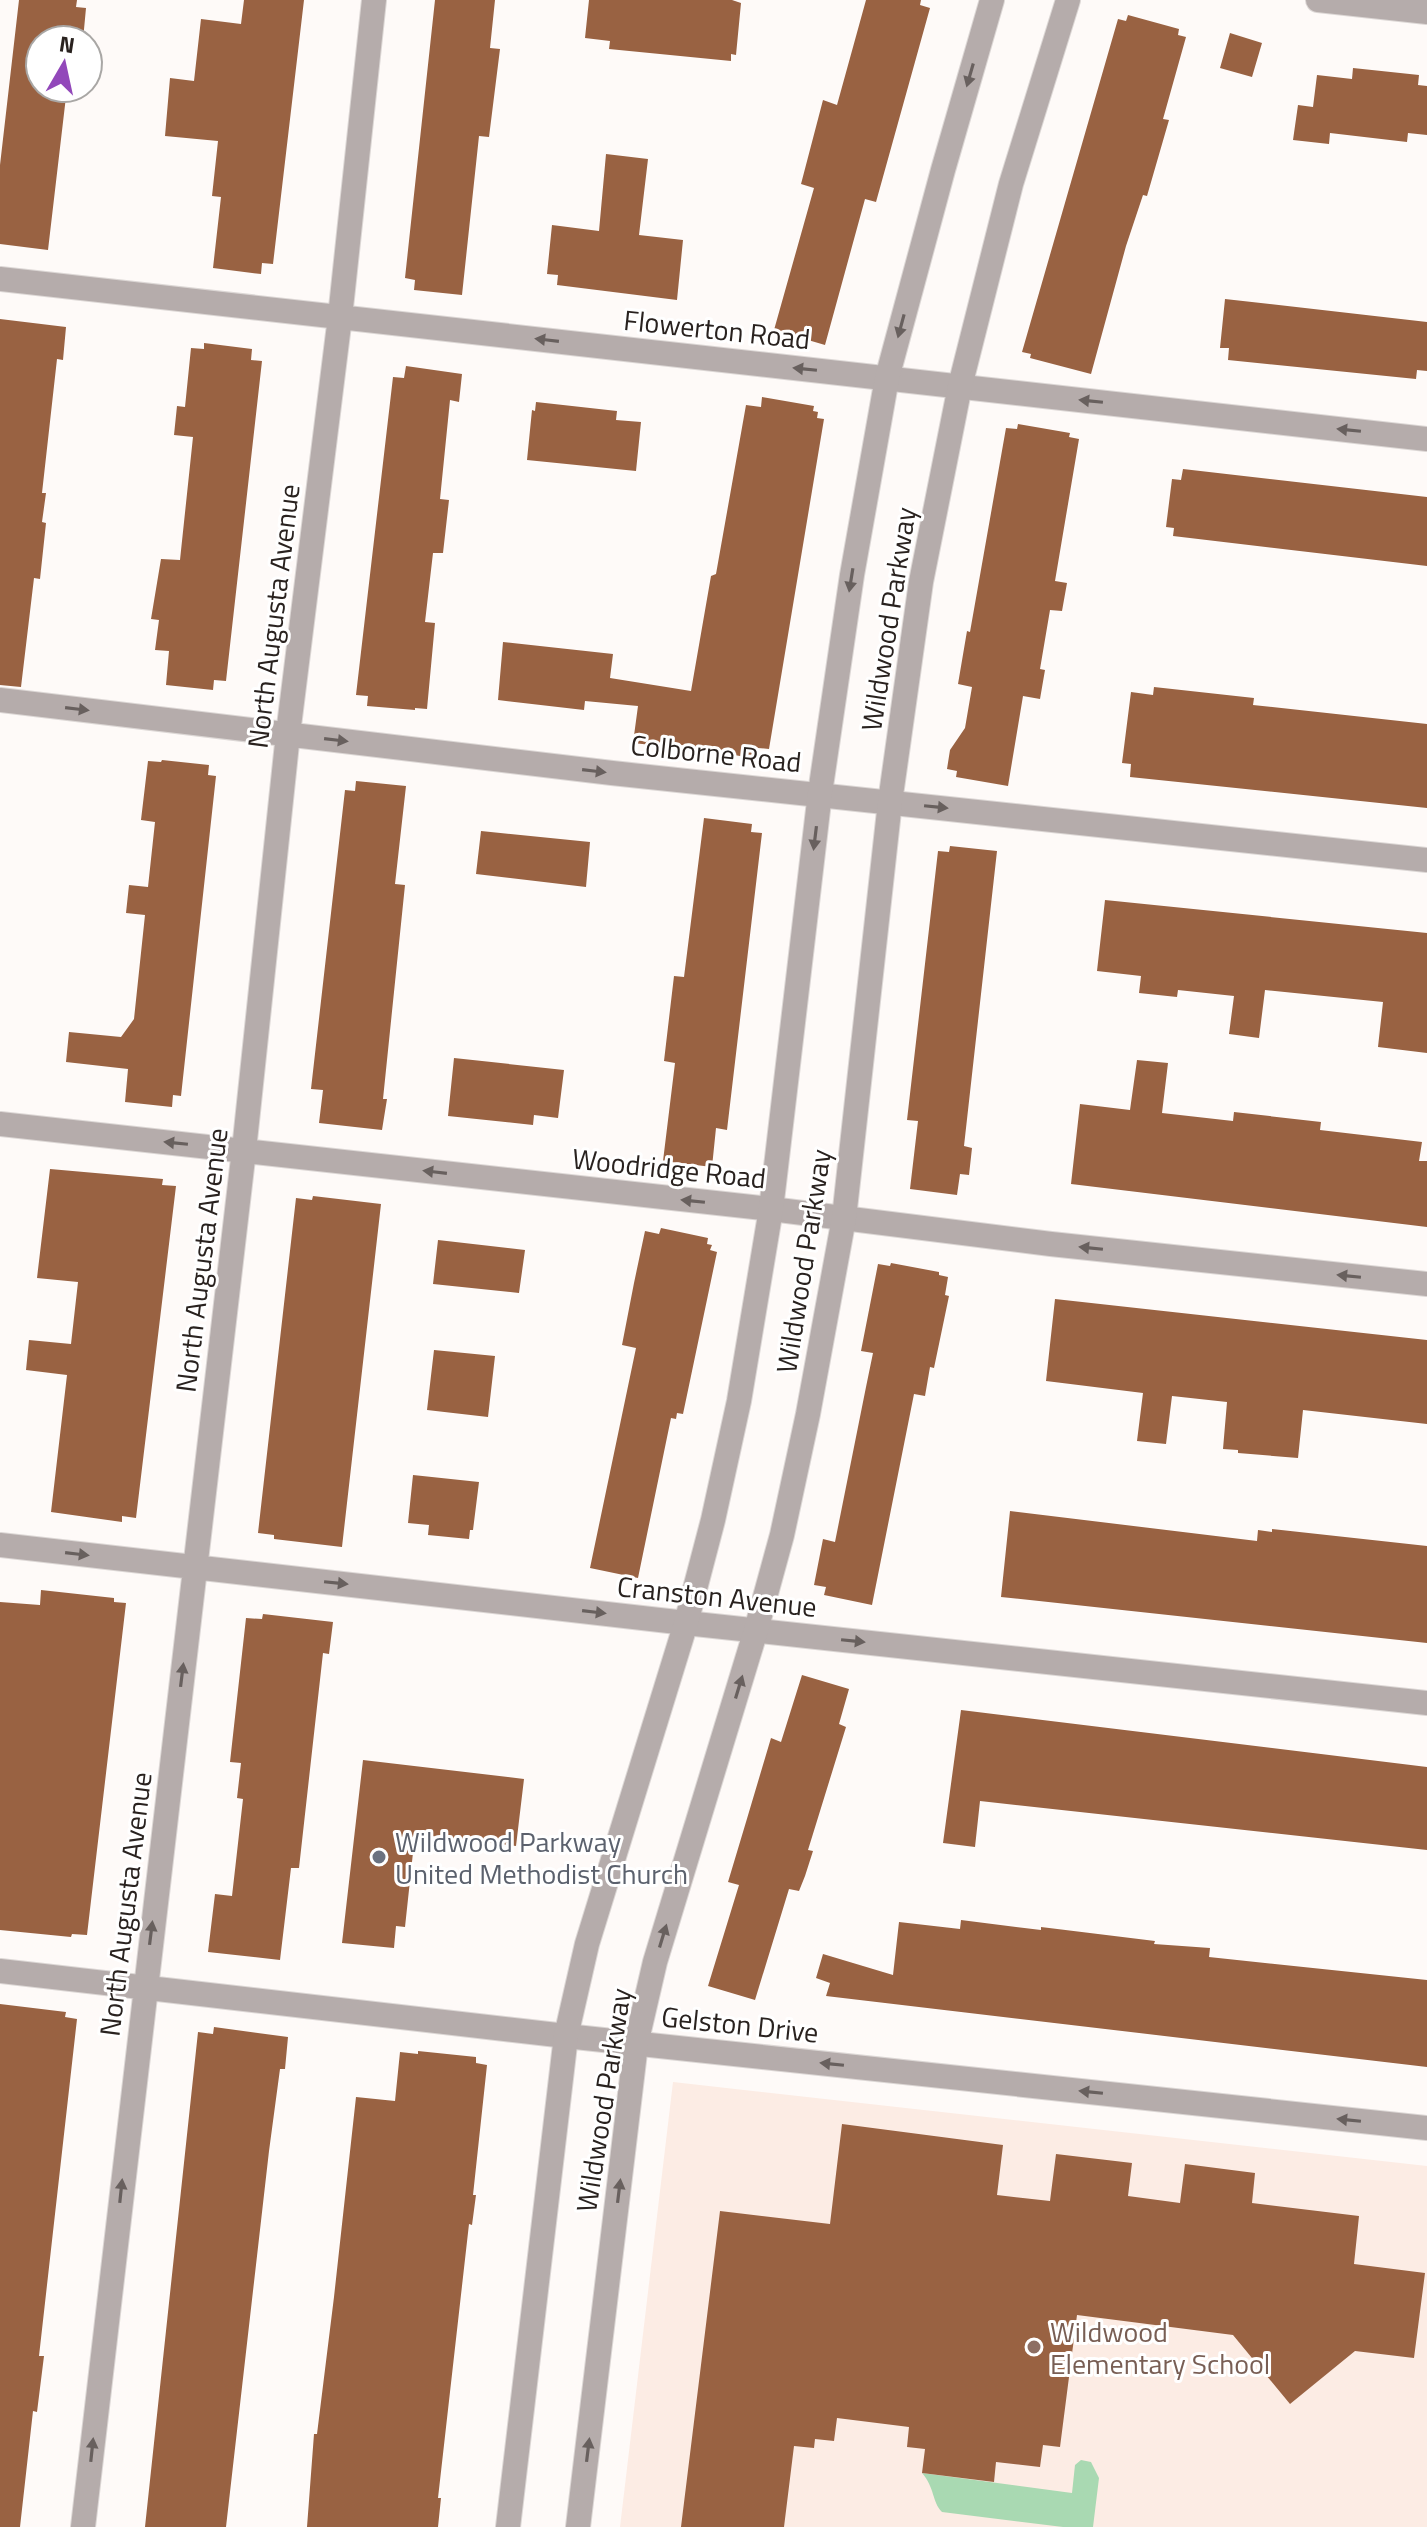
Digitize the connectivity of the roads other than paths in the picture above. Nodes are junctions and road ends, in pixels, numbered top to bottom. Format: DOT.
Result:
graph roads {
  1 [pos="374,0"];
  2 [pos="992,0"];
  3 [pos="1068,0"];
  4 [pos="1318,0"];
  5 [pos="1427,12"];
  6 [pos="0,279"];
  7 [pos="340,317"];
  8 [pos="887,378"];
  9 [pos="960,386"];
  10 [pos="1427,439"];
  11 [pos="0,700"];
  12 [pos="288,734"];
  13 [pos="820,793"];
  14 [pos="890,802"];
  15 [pos="1427,860"];
  16 [pos="0,1124"];
  17 [pos="244,1150"];
  18 [pos="771,1209"];
  19 [pos="844,1218"];
  20 [pos="1427,1284"];
  21 [pos="0,1545"];
  22 [pos="195,1567"];
  23 [pos="686,1623"];
  24 [pos="756,1630"];
  25 [pos="1427,1703"];
  26 [pos="0,1971"];
  27 [pos="145,1987"];
  28 [pos="566,2036"];
  29 [pos="636,2044"];
  30 [pos="1427,2128"];
  31 [pos="83,2527"];
  32 [pos="508,2527"];
  33 [pos="578,2527"];
  1 -- 7 [label="street, North Augusta Avenue"];
  2 -- 8 [label="street, Wildwood Parkway, one-way"];
  3 -- 9 [label="street, Wildwood Parkway"];
  4 -- 5 [label="street"];
  6 -- 7 [label="street, Flowerton Road"];
  8 -- 7 [label="street, Flowerton Road, one-way"];
  7 -- 12 [label="street, North Augusta Avenue"];
  8 -- 9 [label="street, Flowerton Road"];
  8 -- 13 [label="street, Wildwood Parkway, one-way"];
  10 -- 9 [label="street, Flowerton Road, one-way"];
  9 -- 14 [label="street, Wildwood Parkway"];
  11 -- 12 [label="street, Colborne Road, one-way"];
  12 -- 13 [label="street, Colborne Road, one-way"];
  12 -- 17 [label="street, North Augusta Avenue"];
  13 -- 14 [label="street, Colborne Road"];
  13 -- 18 [label="street, Wildwood Parkway, one-way"];
  14 -- 15 [label="street, Colborne Road, one-way"];
  14 -- 19 [label="street, Wildwood Parkway"];
  17 -- 16 [label="street, Woodridge Road, one-way"];
  18 -- 17 [label="street, Woodridge Road, one-way"];
  17 -- 22 [label="street, North Augusta Avenue"];
  18 -- 19 [label="street, Woodridge Road"];
  18 -- 23 [label="street, Wildwood Parkway"];
  20 -- 19 [label="street, Woodridge Road, one-way"];
  19 -- 24 [label="street, Wildwood Parkway"];
  21 -- 22 [label="street, Cranston Avenue, one-way"];
  22 -- 23 [label="street, Cranston Avenue, one-way"];
  27 -- 22 [label="street, North Augusta Avenue, one-way"];
  23 -- 24 [label="street, Cranston Avenue"];
  23 -- 28 [label="street, Wildwood Parkway"];
  24 -- 25 [label="street, Cranston Avenue, one-way"];
  29 -- 24 [label="street, Wildwood Parkway, one-way"];
  26 -- 27 [label="street, Gelston Drive"];
  27 -- 28 [label="street, Gelston Drive"];
  31 -- 27 [label="street, North Augusta Avenue, one-way"];
  28 -- 29 [label="street, Gelston Drive"];
  28 -- 32 [label="street, Wildwood Parkway"];
  30 -- 29 [label="street, Gelston Drive, one-way"];
  33 -- 29 [label="street, Wildwood Parkway, one-way"];
}
